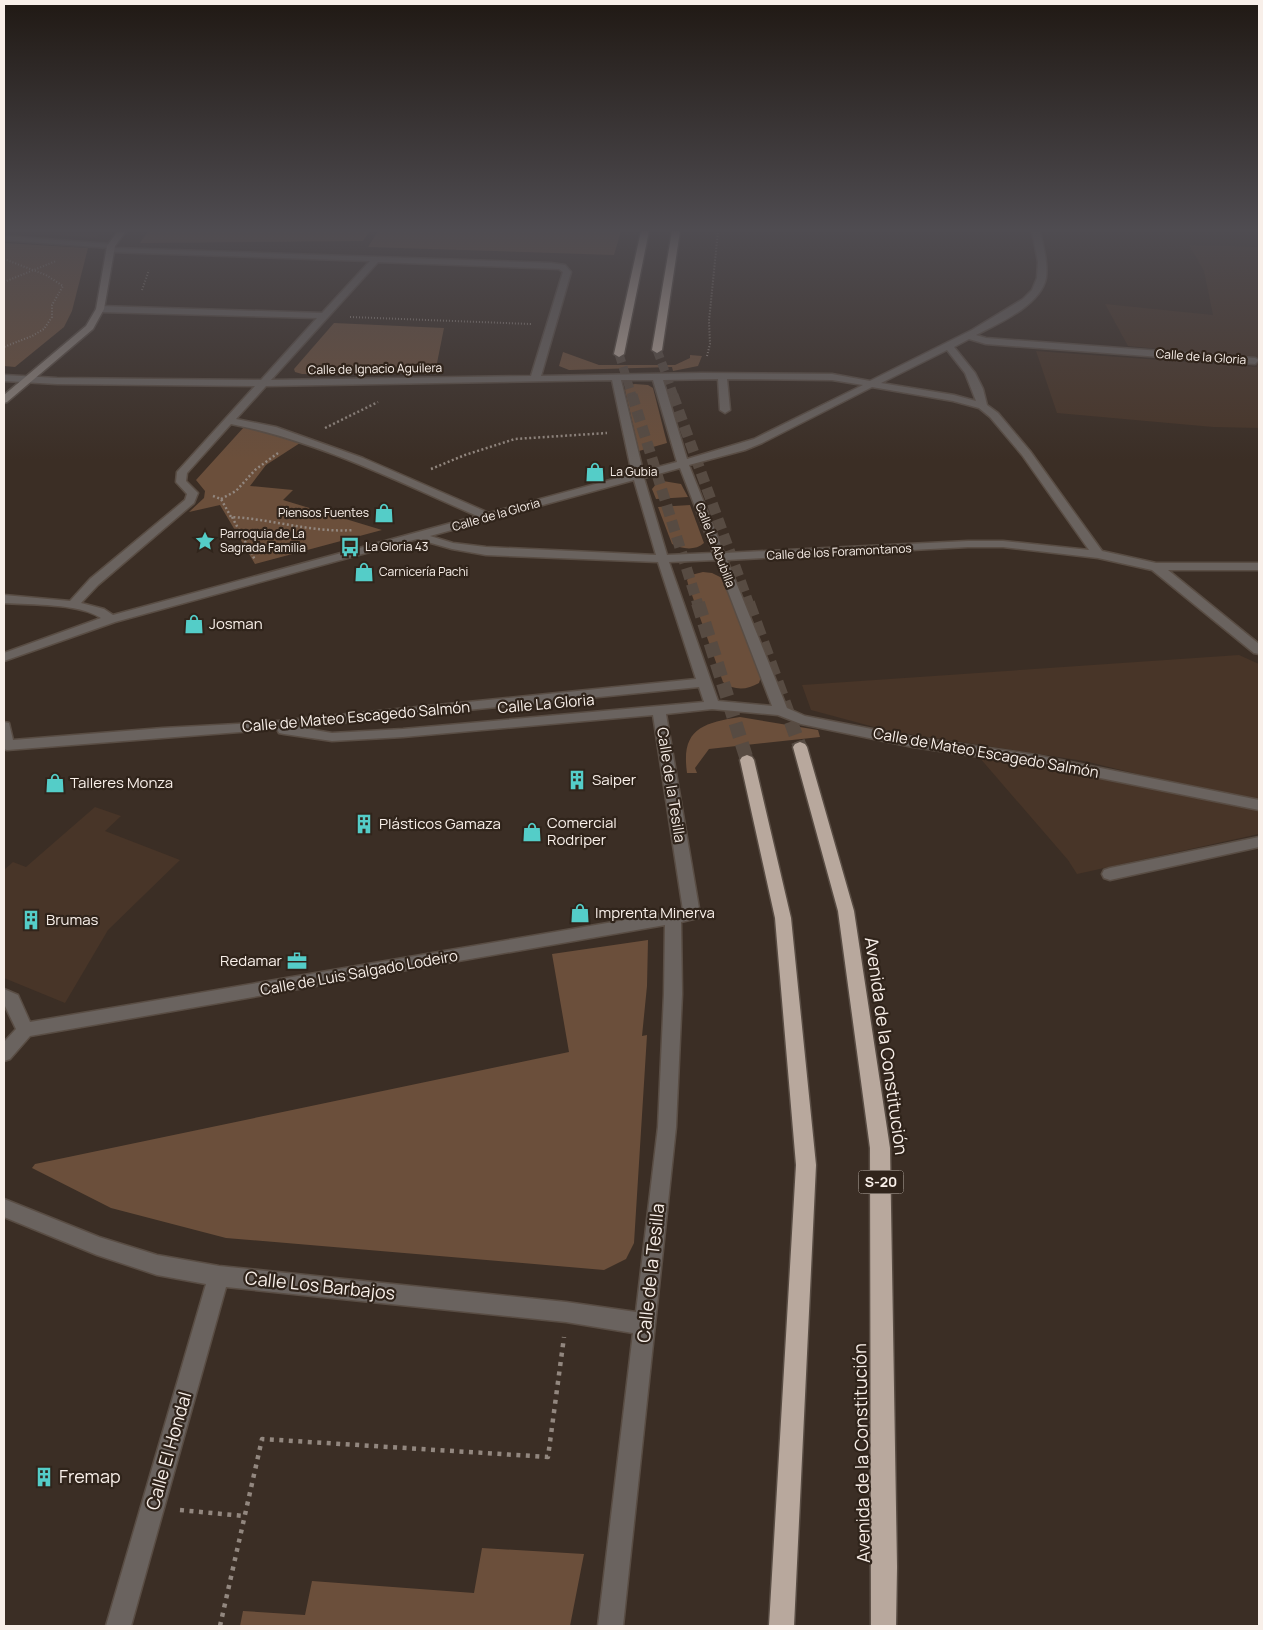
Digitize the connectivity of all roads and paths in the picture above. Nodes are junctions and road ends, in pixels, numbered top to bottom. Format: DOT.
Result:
graph roads {
  1 [pos="51,307"];
  2 [pos="136,307"];
  3 [pos="333,307"];
  4 [pos="556,307"];
  5 [pos="629,307"];
  6 [pos="664,307"];
  7 [pos="710,307"];
  8 [pos="1018,307"];
  9 [pos="100,309"];
  10 [pos="135,310"];
  11 [pos="325,316"];
  12 [pos="551,325"];
  13 [pos="968,336"];
  14 [pos="947,346"];
  15 [pos="4,347"];
  16 [pos="657,350"];
  17 [pos="619,354"];
  18 [pos="1254,361"];
  19 [pos="702,376"];
  20 [pos="722,376"];
  21 [pos="657,377"];
  22 [pos="4,378"];
  23 [pos="616,378"];
  24 [pos="28,380"];
  25 [pos="535,380"];
  26 [pos="264,383"];
  27 [pos="870,384"];
  28 [pos="4,400"];
  29 [pos="378,402"];
  30 [pos="982,406"];
  31 [pos="725,410"];
  32 [pos="229,421"];
  33 [pos="610,432"];
  34 [pos="304,440"];
  35 [pos="683,462"];
  36 [pos="638,475"];
  37 [pos="408,481"];
  38 [pos="193,492"];
  39 [pos="220,499"];
  40 [pos="231,517"];
  41 [pos="490,518"];
  42 [pos="418,536"];
  43 [pos="386,545"];
  44 [pos="1098,554"];
  45 [pos="720,558"];
  46 [pos="663,560"];
  47 [pos="1259,566"];
  48 [pos="1156,567"];
  49 [pos="265,577"];
  50 [pos="4,599"];
  51 [pos="73,605"];
  52 [pos="111,619"];
  53 [pos="1259,650"];
  54 [pos="4,657"];
  55 [pos="704,682"];
  56 [pos="712,705"];
  57 [pos="659,710"];
  58 [pos="781,711"];
  59 [pos="4,726"];
  60 [pos="258,727"];
  61 [pos="6,745"];
  62 [pos="800,747"];
  63 [pos="747,760"];
  64 [pos="1259,805"];
  65 [pos="1259,842"];
  66 [pos="1110,874"];
  67 [pos="682,916"];
  68 [pos="4,996"];
  69 [pos="25,1030"];
  70 [pos="4,1054"];
  71 [pos="4,1208"];
  72 [pos="219,1276"];
  73 [pos="566,1312"];
  74 [pos="645,1324"];
  75 [pos="152,1507"];
  76 [pos="244,1516"];
  77 [pos="118,1626"];
  78 [pos="220,1626"];
  79 [pos="611,1626"];
  80 [pos="782,1626"];
  81 [pos="884,1626"];
  1 -- 15 [label="path"];
  2 -- 10 [label="path"];
  3 -- 11 [label="street"];
  4 -- 12 [label="street"];
  5 -- 17 [label="highway"];
  6 -- 16 [label="highway"];
  7 -- 19 [label="path"];
  8 -- 13 [label="street, Calle de la Gloria"];
  9 -- 10 [label="street"];
  9 -- 24 [label="main road"];
  10 -- 11 [label="street"];
  11 -- 12 [label="path"];
  11 -- 26 [label="street"];
  12 -- 25 [label="street"];
  13 -- 14 [label="street, Calle de la Gloria"];
  13 -- 18 [label="street, Calle de la Gloria"];
  14 -- 27 [label="street, Calle de la Gloria"];
  14 -- 30 [label="street"];
  19 -- 20 [label="street, Calle de Ignacio Aguilera"];
  19 -- 21 [label="street, Calle de Ignacio Aguilera"];
  20 -- 27 [label="street, Calle de Ignacio Aguilera"];
  20 -- 31 [label="street"];
  21 -- 23 [label="street, Calle de Ignacio Aguilera"];
  21 -- 35 [label="street, Calle La Abubilla"];
  22 -- 24 [label="street, Calle de Ignacio Aguilera"];
  23 -- 25 [label="street, Calle de Ignacio Aguilera"];
  23 -- 36 [label="street"];
  24 -- 26 [label="street, Calle de Ignacio Aguilera"];
  24 -- 28 [label="main road"];
  25 -- 26 [label="street, Calle de Ignacio Aguilera"];
  26 -- 32 [label="street"];
  27 -- 30 [label="street"];
  27 -- 35 [label="street, Calle de la Gloria"];
  29 -- 34 [label="path"];
  30 -- 44 [label="street"];
  32 -- 34 [label="street"];
  32 -- 38 [label="street"];
  33 -- 37 [label="path"];
  34 -- 37 [label="street"];
  34 -- 39 [label="path"];
  35 -- 36 [label="street, Calle de la Gloria"];
  35 -- 45 [label="street, Calle La Abubilla"];
  36 -- 41 [label="street, Calle de la Gloria"];
  36 -- 46 [label="street"];
  37 -- 41 [label="street"];
  38 -- 39 [label="path"];
  38 -- 51 [label="street"];
  39 -- 40 [label="path"];
  40 -- 43 [label="path"];
  40 -- 49 [label="path"];
  41 -- 42 [label="street, Calle de la Gloria"];
  42 -- 43 [label="street, Calle de la Gloria"];
  42 -- 46 [label="street, Calle de los Foramontanos"];
  43 -- 49 [label="street, Calle de la Gloria"];
  44 -- 45 [label="street, Calle de los Foramontanos"];
  44 -- 48 [label="street, Calle de los Foramontanos"];
  45 -- 46 [label="street, Calle de los Foramontanos"];
  45 -- 58 [label="street, Calle La Abubilla"];
  46 -- 55 [label="street"];
  47 -- 48 [label="street, Calle de los Foramontanos"];
  48 -- 53 [label="street"];
  49 -- 52 [label="street, Calle de la Gloria"];
  50 -- 51 [label="street"];
  51 -- 52 [label="street"];
  52 -- 54 [label="street, Calle de la Gloria"];
  55 -- 56 [label="street"];
  55 -- 60 [label="street, Calle de Mateo Escagedo Salmón"];
  56 -- 57 [label="street, Calle de la Tesilla"];
  56 -- 58 [label="street, Calle de Mateo Escagedo Salmón"];
  57 -- 60 [label="street, Calle La Gloria"];
  57 -- 67 [label="street, Calle de la Tesilla"];
  58 -- 64 [label="street, Calle de Mateo Escagedo Salmón"];
  59 -- 61 [label="street, Calle de Mateo Escagedo Salmón"];
  60 -- 61 [label="street, Calle de Mateo Escagedo Salmón"];
  62 -- 81 [label="highway, Avenida de la Constitución / S-20"];
  63 -- 80 [label="highway"];
  65 -- 66 [label="street"];
  67 -- 69 [label="street, Calle de Luis Salgado Lodeiro"];
  67 -- 74 [label="street, Calle de la Tesilla"];
  68 -- 69 [label="street"];
  69 -- 70 [label="street"];
  71 -- 72 [label="street, Calle Los Barbajos"];
  72 -- 73 [label="street, Calle Los Barbajos"];
  72 -- 75 [label="street, Calle El Hondal"];
  73 -- 74 [label="street, Calle Los Barbajos"];
  73 -- 76 [label="path"];
  74 -- 79 [label="street, Calle de la Tesilla"];
  75 -- 76 [label="path"];
  75 -- 77 [label="street, Calle El Hondal"];
  76 -- 78 [label="path"];
}
